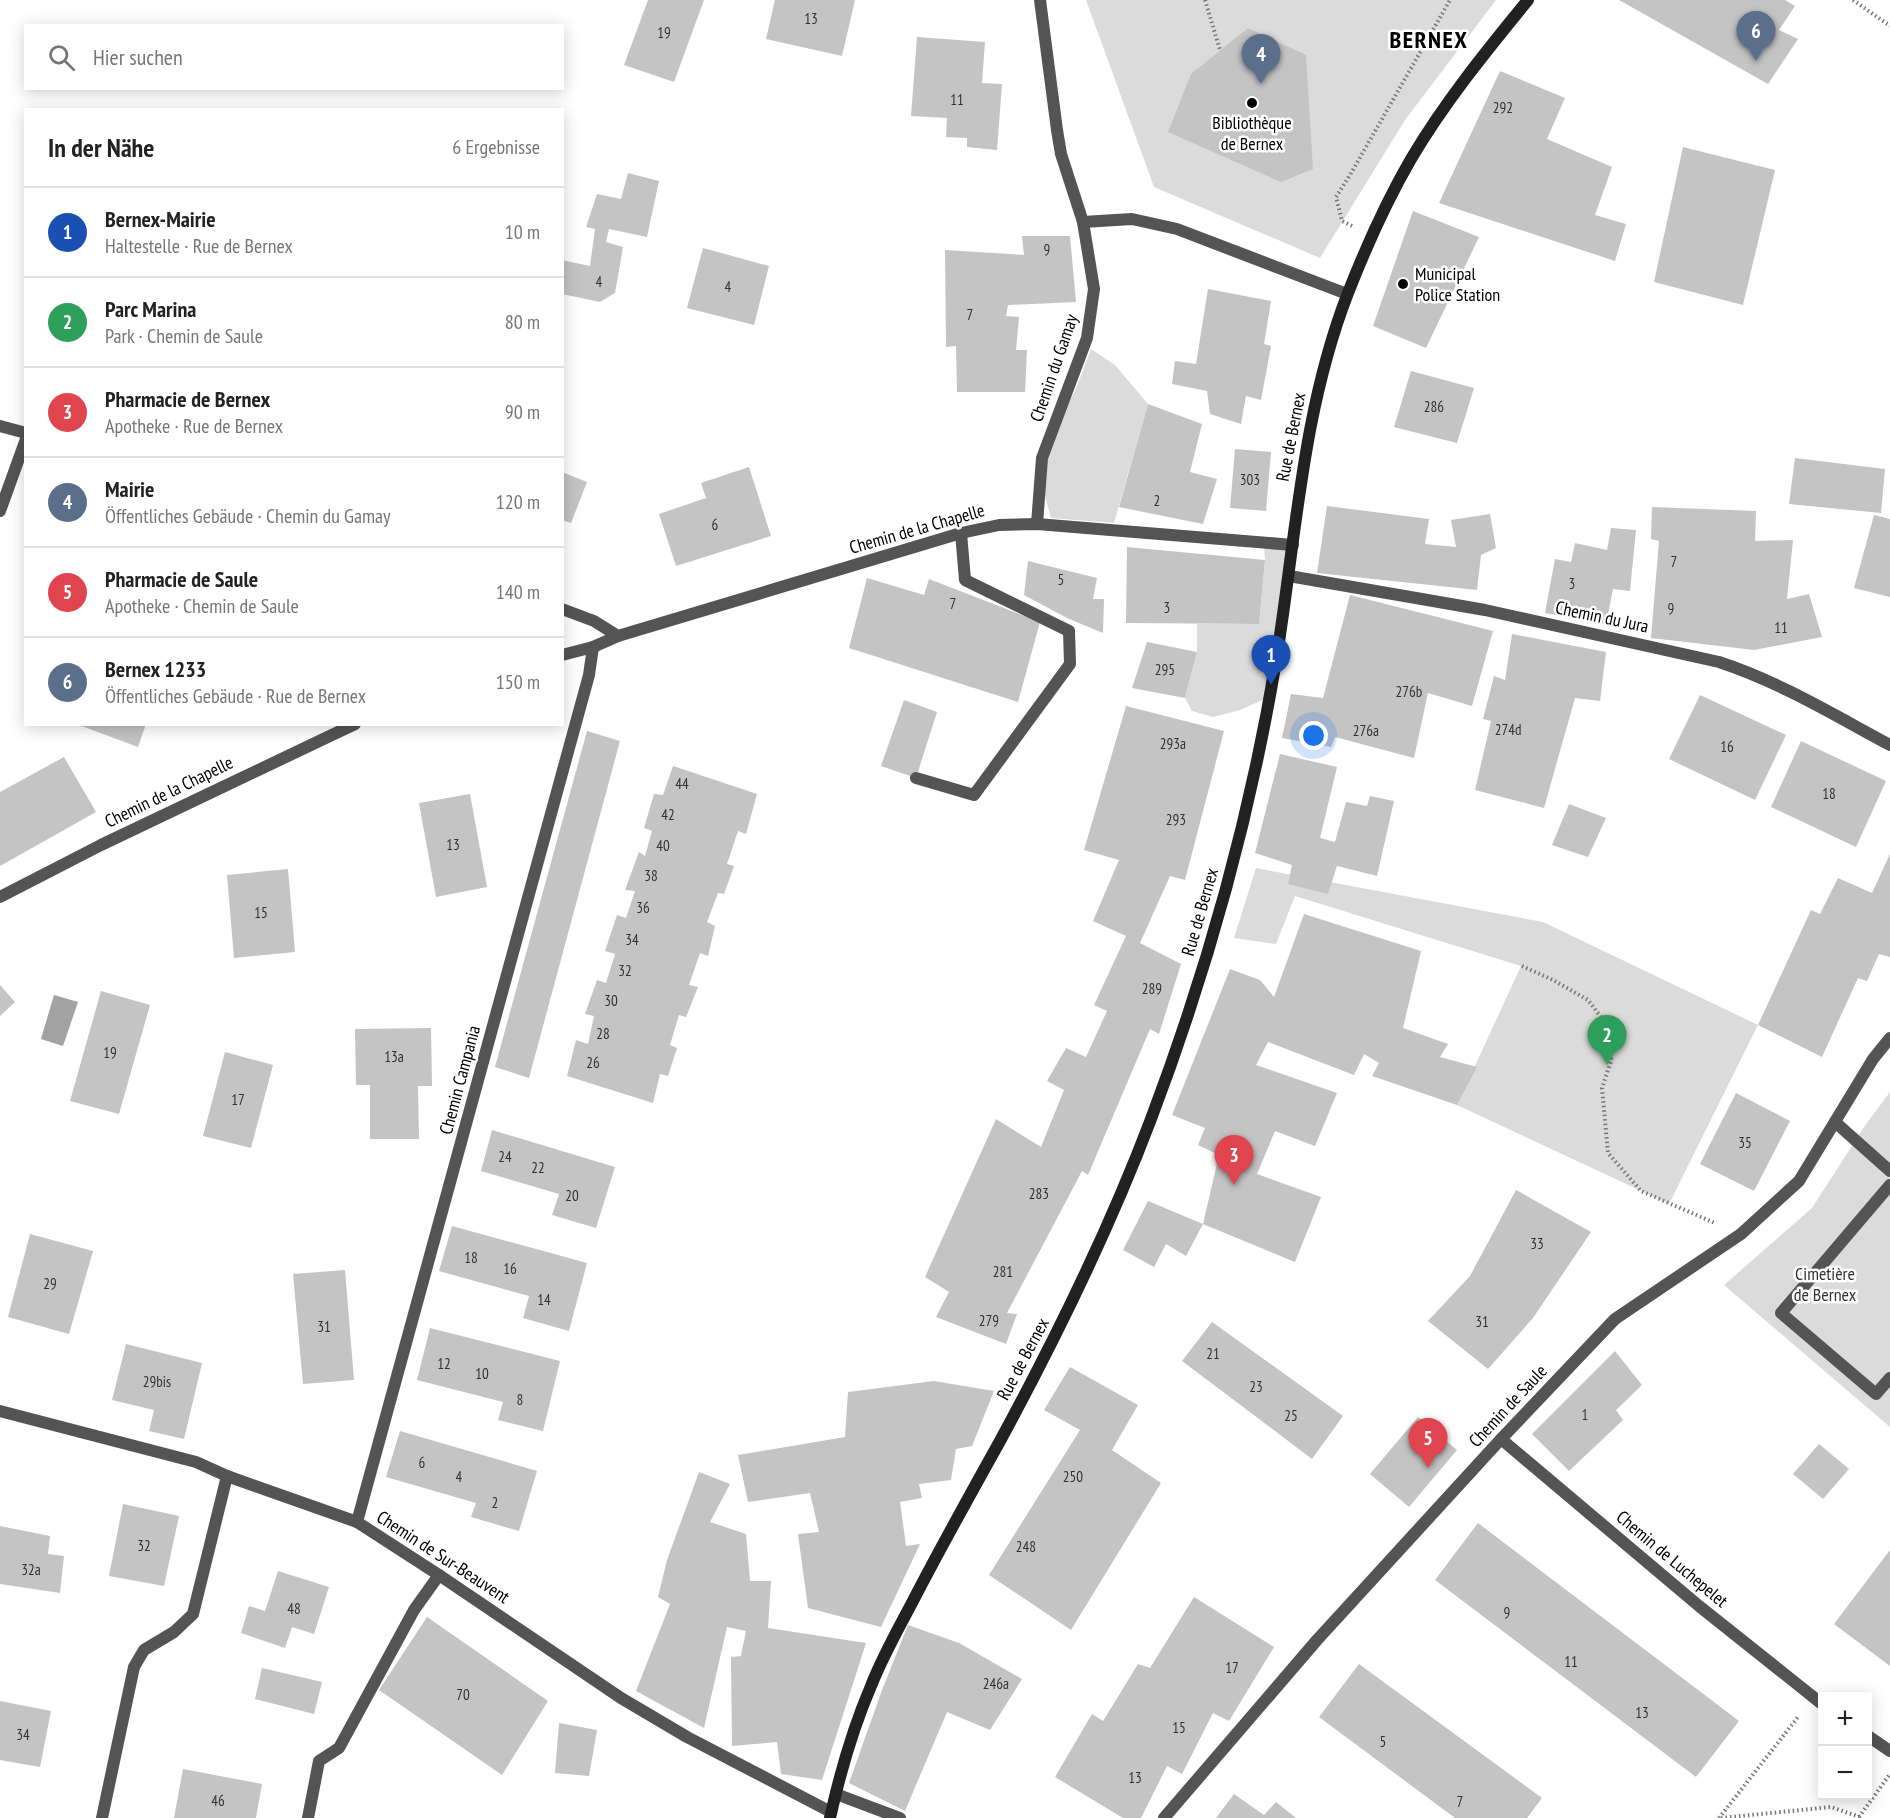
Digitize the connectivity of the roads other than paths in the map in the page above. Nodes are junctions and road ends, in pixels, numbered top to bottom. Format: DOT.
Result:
graph roads {
  1 [pos="1040,0"];
  2 [pos="1528,0"];
  3 [pos="1083,222"];
  4 [pos="1347,294"];
  5 [pos="0,426"];
  6 [pos="24,432"];
  7 [pos="24,445"];
  8 [pos="0,511"];
  9 [pos="1037,524"];
  10 [pos="961,533"];
  11 [pos="1293,545"];
  12 [pos="1289,576"];
  13 [pos="564,610"];
  14 [pos="618,636"];
  15 [pos="593,646"];
  16 [pos="564,654"];
  17 [pos="351,726"];
  18 [pos="1890,745"];
  19 [pos="916,778"];
  20 [pos="0,897"];
  21 [pos="1890,1038"];
  22 [pos="1835,1122"];
  23 [pos="1890,1171"];
  24 [pos="1890,1185"];
  25 [pos="1890,1378"];
  26 [pos="0,1411"];
  27 [pos="1501,1439"];
  28 [pos="227,1476"];
  29 [pos="357,1522"];
  30 [pos="439,1575"];
  31 [pos="1818,1701"];
  32 [pos="1872,1739"];
  33 [pos="1890,1751"];
  34 [pos="836,1794"];
  35 [pos="831,1815"];
  36 [pos="102,1818"];
  37 [pos="308,1818"];
  38 [pos="900,1818"];
  39 [pos="1164,1818"];
  1 -- 3 [label="street, Chemin du Gamay"];
  2 -- 4 [label="street, Rue de Bernex"];
  3 -- 4 [label="street"];
  3 -- 9 [label="street, Chemin du Gamay"];
  4 -- 11 [label="street, Rue de Bernex"];
  5 -- 6 [label="street"];
  7 -- 8 [label="street"];
  9 -- 10 [label="street, Chemin de la Chapelle"];
  9 -- 11 [label="street, Chemin de la Chapelle"];
  10 -- 14 [label="street, Chemin de la Chapelle"];
  10 -- 19 [label="street"];
  11 -- 12 [label="street, Rue de Bernex"];
  12 -- 18 [label="street, Chemin du Jura"];
  12 -- 34 [label="street, Rue de Bernex"];
  13 -- 14 [label="street"];
  14 -- 15 [label="street, Chemin de la Chapelle"];
  15 -- 16 [label="street, Chemin de la Chapelle"];
  15 -- 29 [label="street, Chemin Campania"];
  17 -- 20 [label="street, Chemin de la Chapelle"];
  21 -- 22 [label="street, Chemin de Saule"];
  22 -- 23 [label="street"];
  22 -- 27 [label="street, Chemin de Saule"];
  24 -- 25 [label="street"];
  26 -- 28 [label="street, Chemin de Sur-Beauvent"];
  27 -- 31 [label="street, Chemin de Luchepelet"];
  27 -- 39 [label="street, Chemin de Saule"];
  28 -- 29 [label="street, Chemin de Sur-Beauvent"];
  28 -- 36 [label="street"];
  29 -- 30 [label="street, Chemin de Sur-Beauvent"];
  30 -- 35 [label="street, Chemin de Sur-Beauvent"];
  30 -- 37 [label="street"];
  32 -- 33 [label="street"];
  34 -- 35 [label="street, Rue de Bernex"];
  34 -- 38 [label="street"];
}
